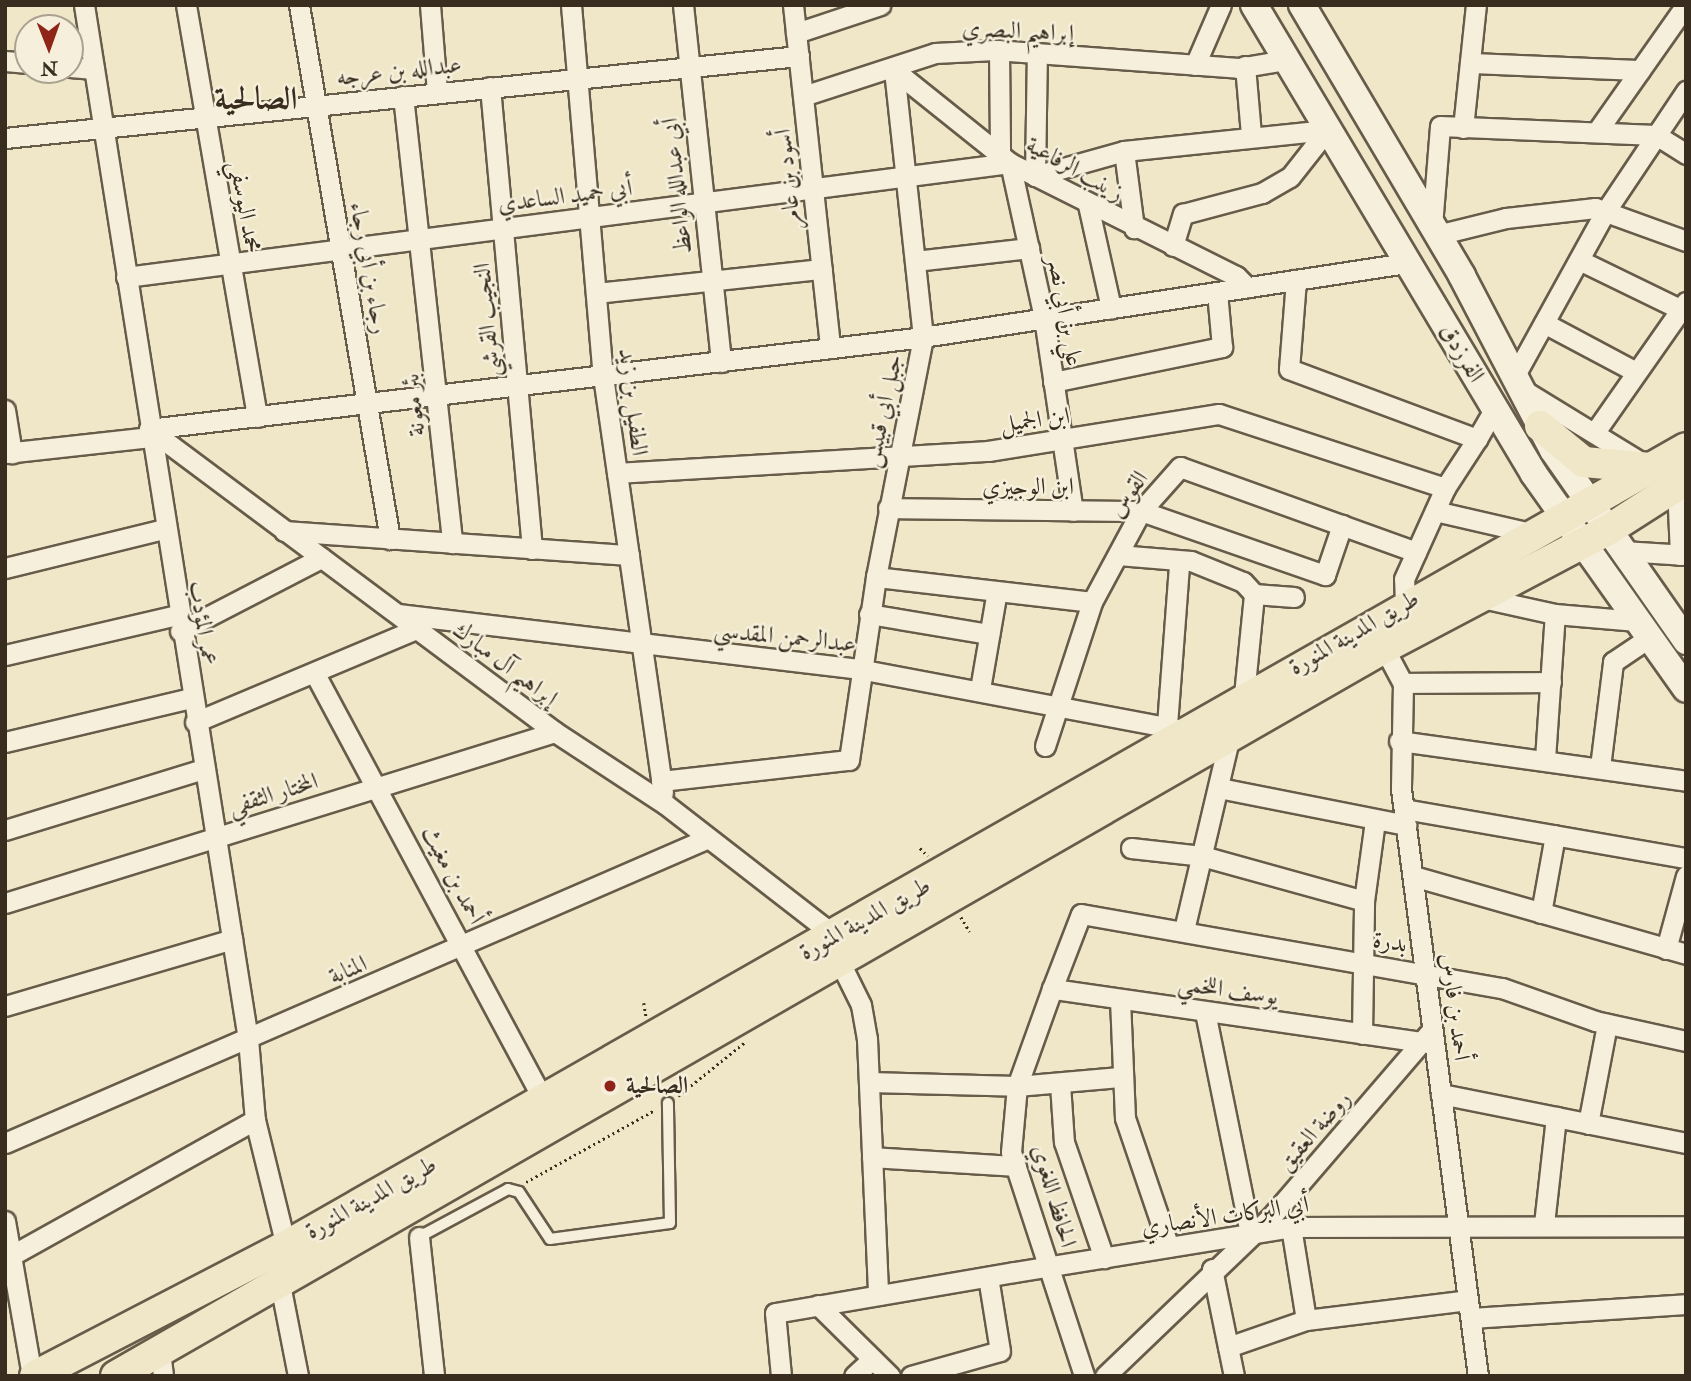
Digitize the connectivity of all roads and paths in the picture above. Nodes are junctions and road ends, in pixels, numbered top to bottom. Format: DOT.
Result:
graph roads {
  1 [pos="85,5"];
  2 [pos="186,5"];
  3 [pos="299,5"];
  4 [pos="430,5"];
  5 [pos="571,5"];
  6 [pos="683,5"];
  7 [pos="793,5"];
  8 [pos="880,5"];
  9 [pos="1221,5"];
  10 [pos="1254,5"];
  11 [pos="1302,5"];
  12 [pos="1476,5"];
  13 [pos="1685,5"];
  14 [pos="796,33"];
  15 [pos="999,50"];
  16 [pos="1037,54"];
  17 [pos="799,56"];
  18 [pos="1286,60"];
  19 [pos="1470,63"];
  20 [pos="1195,65"];
  21 [pos="689,66"];
  22 [pos="1245,66"];
  23 [pos="84,68"];
  24 [pos="94,69"];
  25 [pos="894,70"];
  26 [pos="1640,70"];
  27 [pos="578,77"];
  28 [pos="489,87"];
  29 [pos="1686,91"];
  30 [pos="437,92"];
  31 [pos="403,96"];
  32 [pos="803,96"];
  33 [pos="317,105"];
  34 [pos="205,116"];
  35 [pos="103,126"];
  36 [pos="1463,128"];
  37 [pos="1327,130"];
  38 [pos="1598,130"];
  39 [pos="1251,135"];
  40 [pos="1656,135"];
  41 [pos="5,138"];
  42 [pos="1124,150"];
  43 [pos="1686,154"];
  44 [pos="1005,159"];
  45 [pos="905,176"];
  46 [pos="1035,176"];
  47 [pos="814,188"];
  48 [pos="703,202"];
  49 [pos="1088,205"];
  50 [pos="1605,212"];
  51 [pos="590,217"];
  52 [pos="502,228"];
  53 [pos="1134,228"];
  54 [pos="1434,230"];
  55 [pos="421,239"];
  56 [pos="1686,241"];
  57 [pos="1173,246"];
  58 [pos="1029,248"];
  59 [pos="341,249"];
  60 [pos="1579,260"];
  61 [pos="915,261"];
  62 [pos="230,263"];
  63 [pos="1407,263"];
  64 [pos="822,268"];
  65 [pos="126,277"];
  66 [pos="712,279"];
  67 [pos="1296,279"];
  68 [pos="1247,287"];
  69 [pos="1217,292"];
  70 [pos="596,293"];
  71 [pos="1683,305"];
  72 [pos="1111,308"];
  73 [pos="1044,318"];
  74 [pos="1544,323"];
  75 [pos="923,337"];
  76 [pos="830,348"];
  77 [pos="721,362"];
  78 [pos="1636,372"];
  79 [pos="603,376"];
  80 [pos="1054,382"];
  81 [pos="1517,382"];
  82 [pos="517,386"];
  83 [pos="438,396"];
  84 [pos="367,404"];
  85 [pos="1495,408"];
  86 [pos="5,410"];
  87 [pos="257,417"];
  88 [pos="1540,426"];
  89 [pos="1595,432"];
  90 [pos="149,433"];
  91 [pos="1477,439"];
  92 [pos="1062,441"];
  93 [pos="1686,447"];
  94 [pos="8,453"];
  95 [pos="899,455"];
  96 [pos="1650,468"];
  97 [pos="617,473"];
  98 [pos="1682,482"];
  99 [pos="1445,488"];
  100 [pos="1590,500"];
  101 [pos="888,508"];
  102 [pos="1073,511"];
  103 [pos="1141,511"];
  104 [pos="1435,511"];
  105 [pos="1563,514"];
  106 [pos="1342,525"];
  107 [pos="164,529"];
  108 [pos="284,531"];
  109 [pos="1530,533"];
  110 [pos="390,539"];
  111 [pos="1605,542"];
  112 [pos="452,543"];
  113 [pos="532,549"];
  114 [pos="1416,552"];
  115 [pos="629,555"];
  116 [pos="1118,555"];
  117 [pos="1683,555"];
  118 [pos="321,558"];
  119 [pos="1179,564"];
  120 [pos="5,568"];
  121 [pos="876,577"];
  122 [pos="997,591"];
  123 [pos="1254,594"];
  124 [pos="1294,597"];
  125 [pos="1482,598"];
  126 [pos="1092,602"];
  127 [pos="1405,604"];
  128 [pos="395,613"];
  129 [pos="869,614"];
  130 [pos="1555,614"];
  131 [pos="178,623"];
  132 [pos="416,629"];
  133 [pos="1644,629"];
  134 [pos="989,634"];
  135 [pos="1686,641"];
  136 [pos="642,647"];
  137 [pos="1384,648"];
  138 [pos="5,656"];
  139 [pos="859,669"];
  140 [pos="315,674"];
  141 [pos="1551,682"];
  142 [pos="1403,683"];
  143 [pos="980,689"];
  144 [pos="1686,689"];
  145 [pos="1244,695"];
  146 [pos="191,698"];
  147 [pos="1062,704"];
  148 [pos="195,722"];
  149 [pos="1175,727"];
  150 [pos="555,732"];
  151 [pos="1229,739"];
  152 [pos="1399,741"];
  153 [pos="5,742"];
  154 [pos="1045,746"];
  155 [pos="1545,758"];
  156 [pos="1600,767"];
  157 [pos="203,769"];
  158 [pos="662,781"];
  159 [pos="1686,781"];
  160 [pos="378,787"];
  161 [pos="1219,788"];
  162 [pos="665,804"];
  163 [pos="1405,817"];
  164 [pos="1375,821"];
  165 [pos="5,830"];
  166 [pos="1555,835"];
  167 [pos="215,838"];
  168 [pos="708,838"];
  169 [pos="1131,848"];
  170 [pos="1202,856"];
  171 [pos="1686,858"];
  172 [pos="1413,876"];
  173 [pos="1686,876"];
  174 [pos="1364,901"];
  175 [pos="5,903"];
  176 [pos="1541,913"];
  177 [pos="1184,930"];
  178 [pos="232,939"];
  179 [pos="464,947"];
  180 [pos="1666,949"];
  181 [pos="837,951"];
  182 [pos="1686,954"];
  183 [pos="1368,964"];
  184 [pos="1426,973"];
  185 [pos="1052,989"];
  186 [pos="1120,999"];
  187 [pos="5,1006"];
  188 [pos="1205,1012"];
  189 [pos="1607,1024"];
  190 [pos="1362,1034"];
  191 [pos="1427,1035"];
  192 [pos="248,1039"];
  193 [pos="748,1040"];
  194 [pos="1686,1041"];
  195 [pos="1120,1077"];
  196 [pos="869,1082"];
  197 [pos="1060,1084"];
  198 [pos="1017,1086"];
  199 [pos="1441,1094"];
  200 [pos="544,1101"];
  201 [pos="668,1103"];
  202 [pos="1556,1117"];
  203 [pos="255,1120"];
  204 [pos="1588,1124"];
  205 [pos="5,1143"];
  206 [pos="1686,1143"];
  207 [pos="872,1157"];
  208 [pos="1016,1166"];
  209 [pos="514,1189"];
  210 [pos="5,1222"];
  211 [pos="1458,1224"];
  212 [pos="1544,1224"];
  213 [pos="1686,1226"];
  214 [pos="1291,1227"];
  215 [pos="1250,1234"];
  216 [pos="419,1237"];
  217 [pos="286,1246"];
  218 [pos="1169,1247"];
  219 [pos="8,1258"];
  220 [pos="1104,1258"];
  221 [pos="1049,1267"];
  222 [pos="1212,1269"];
  223 [pos="988,1277"];
  224 [pos="280,1284"];
  225 [pos="878,1295"];
  226 [pos="1686,1304"];
  227 [pos="818,1305"];
  228 [pos="1470,1309"];
  229 [pos="1306,1320"];
  230 [pos="1228,1347"];
  231 [pos="873,1359"];
  232 [pos="162,1363"];
  233 [pos="34,1376"];
  234 [pos="116,1376"];
  235 [pos="298,1376"];
  236 [pos="434,1376"];
  237 [pos="781,1376"];
  238 [pos="854,1376"];
  239 [pos="890,1376"];
  240 [pos="911,1376"];
  241 [pos="1084,1376"];
  242 [pos="1105,1376"];
  243 [pos="1234,1376"];
  244 [pos="1478,1376"];
  1 -- 24 [label="street, عمر المؤدب"];
  2 -- 34 [label="street, محمد اليوسفي"];
  3 -- 33 [label="street, رجاء بن أبي رجاء"];
  4 -- 30 [label="street"];
  5 -- 27 [label="street, الطفيل بن زيد"];
  6 -- 21 [label="street, أبي عبدالله الواعظ"];
  7 -- 14 [label="street, أسود بن عامر"];
  8 -- 14 [label="street"];
  9 -- 20 [label="street"];
  10 -- 18 [label="main road, الفرزدق"];
  11 -- 54 [label="main road, الفرزدق"];
  12 -- 19 [label="street"];
  13 -- 26 [label="street"];
  14 -- 17 [label="street, أسود بن عامر"];
  15 -- 16 [label="street, إبراهيم البصري"];
  15 -- 32 [label="street, إبراهيم البصري"];
  15 -- 44 [label="street, علي بن أبي نصر"];
  16 -- 20 [label="street, إبراهيم البصري"];
  16 -- 46 [label="street"];
  17 -- 21 [label="street, عبدالله بن عرجه"];
  17 -- 32 [label="street, أسود بن عامر"];
  18 -- 22 [label="street, إبراهيم البصري"];
  18 -- 37 [label="main road, الفرزدق"];
  19 -- 26 [label="street"];
  19 -- 36 [label="street"];
  20 -- 22 [label="street, إبراهيم البصري"];
  21 -- 27 [label="street, عبدالله بن عرجه"];
  21 -- 48 [label="street, أبي عبدالله الواعظ"];
  22 -- 39 [label="street"];
  23 -- 24 [label="street"];
  24 -- 35 [label="street, عمر المؤدب"];
  25 -- 44 [label="street, زينب الرفاعية"];
  25 -- 45 [label="street, جبل أبي قبيس"];
  26 -- 38 [label="street"];
  27 -- 28 [label="street, عبدالله بن عرجه"];
  27 -- 51 [label="street, الطفيل بن زيد"];
  28 -- 30 [label="street, عبدالله بن عرجه"];
  28 -- 52 [label="street, النجيب القرشي"];
  29 -- 40 [label="street"];
  30 -- 31 [label="street, عبدالله بن عرجه"];
  31 -- 33 [label="street, عبدالله بن عرجه"];
  31 -- 55 [label="street, بئر معونة"];
  32 -- 47 [label="street, أسود بن عامر"];
  33 -- 34 [label="street, عبدالله بن عرجه"];
  33 -- 59 [label="street, رجاء بن أبي رجاء"];
  34 -- 35 [label="street, عبدالله بن عرجه"];
  34 -- 62 [label="street, محمد اليوسفي"];
  35 -- 41 [label="street, عبدالله بن عرجه"];
  35 -- 65 [label="street, عمر المؤدب"];
  36 -- 38 [label="street"];
  36 -- 54 [label="street"];
  37 -- 39 [label="street"];
  37 -- 57 [label="street"];
  37 -- 63 [label="main road, الفرزدق"];
  38 -- 40 [label="street"];
  39 -- 42 [label="street"];
  40 -- 43 [label="street"];
  40 -- 50 [label="street"];
  42 -- 46 [label="street"];
  42 -- 53 [label="street"];
  44 -- 45 [label="street, أبي حميد الساعدي"];
  44 -- 46 [label="street, زينب الرفاعية"];
  44 -- 58 [label="street, علي بن أبي نصر"];
  45 -- 47 [label="street, أبي حميد الساعدي"];
  45 -- 61 [label="street, جبل أبي قبيس"];
  46 -- 49 [label="street, زينب الرفاعية"];
  47 -- 48 [label="street, أبي حميد الساعدي"];
  47 -- 64 [label="street, أسود بن عامر"];
  48 -- 51 [label="street, أبي حميد الساعدي"];
  48 -- 66 [label="street, أبي عبدالله الواعظ"];
  49 -- 53 [label="street, زينب الرفاعية"];
  49 -- 72 [label="street"];
  50 -- 54 [label="street"];
  50 -- 56 [label="street"];
  50 -- 60 [label="street"];
  51 -- 52 [label="street, أبي حميد الساعدي"];
  51 -- 70 [label="street, الطفيل بن زيد"];
  52 -- 55 [label="street, أبي حميد الساعدي"];
  52 -- 82 [label="street, النجيب القرشي"];
  53 -- 57 [label="street, زينب الرفاعية"];
  54 -- 81 [label="main road, الفرزدق"];
  55 -- 59 [label="street, أبي حميد الساعدي"];
  55 -- 83 [label="street, بئر معونة"];
  57 -- 68 [label="street, زينب الرفاعية"];
  58 -- 61 [label="street"];
  58 -- 73 [label="street, علي بن أبي نصر"];
  59 -- 62 [label="street, أبي حميد الساعدي"];
  59 -- 84 [label="street, رجاء بن أبي رجاء"];
  60 -- 71 [label="street"];
  60 -- 74 [label="street"];
  61 -- 75 [label="street, جبل أبي قبيس"];
  62 -- 65 [label="street, أبي حميد الساعدي"];
  62 -- 87 [label="street, محمد اليوسفي"];
  63 -- 67 [label="street"];
  63 -- 85 [label="main road, الفرزدق"];
  64 -- 66 [label="street"];
  64 -- 76 [label="street, أسود بن عامر"];
  65 -- 90 [label="street, عمر المؤدب"];
  66 -- 70 [label="street"];
  66 -- 77 [label="street, أبي عبدالله الواعظ"];
  67 -- 68 [label="street"];
  67 -- 91 [label="street"];
  68 -- 69 [label="street"];
  69 -- 72 [label="street"];
  69 -- 80 [label="street"];
  70 -- 79 [label="street, الطفيل بن زيد"];
  71 -- 78 [label="street"];
  72 -- 73 [label="street"];
  73 -- 75 [label="street"];
  73 -- 80 [label="street, علي بن أبي نصر"];
  74 -- 78 [label="street"];
  74 -- 81 [label="street"];
  75 -- 76 [label="street"];
  75 -- 95 [label="street, جبل أبي قبيس"];
  76 -- 77 [label="street"];
  77 -- 79 [label="street"];
  78 -- 89 [label="street"];
  79 -- 82 [label="street"];
  79 -- 97 [label="street, الطفيل بن زيد"];
  80 -- 92 [label="street, علي بن أبي نصر"];
  81 -- 88 [label="main road, الفرزدق"];
  81 -- 89 [label="street"];
  82 -- 83 [label="street"];
  82 -- 113 [label="street, النجيب القرشي"];
  83 -- 84 [label="street"];
  83 -- 112 [label="street, بئر معونة"];
  84 -- 87 [label="street"];
  84 -- 110 [label="street, رجاء بن أبي رجاء"];
  85 -- 91 [label="street"];
  85 -- 105 [label="main road, الفرزدق"];
  86 -- 94 [label="street"];
  87 -- 90 [label="street"];
  88 -- 96 [label="main road"];
  88 -- 100 [label="main road, الفرزدق"];
  89 -- 96 [label="street"];
  90 -- 94 [label="street"];
  90 -- 107 [label="street, عمر المؤدب"];
  90 -- 108 [label="street, إبراهيم آل مبارك"];
  91 -- 99 [label="street"];
  92 -- 95 [label="street, ابن الجميل"];
  92 -- 99 [label="street, ابن الجميل"];
  92 -- 102 [label="street, علي بن أبي نصر"];
  93 -- 96 [label="main road, طريق المدينة المنورة"];
  95 -- 97 [label="street, ابن الجميل"];
  95 -- 101 [label="street, جبل أبي قبيس"];
  96 -- 100 [label="main road, طريق المدينة المنورة"];
  97 -- 115 [label="street, الطفيل بن زيد"];
  98 -- 111 [label="main road, طريق المدينة المنورة"];
  98 -- 117 [label="street"];
  99 -- 104 [label="street"];
  100 -- 105 [label="main road, طريق المدينة المنورة"];
  100 -- 111 [label="main road, الفرزدق"];
  101 -- 102 [label="street, ابن الوجيزي"];
  101 -- 121 [label="street, جبل أبي قبيس"];
  102 -- 103 [label="street, ابن الوجيزي"];
  103 -- 106 [label="street, القوس"];
  103 -- 106 [label="street, ابن الوجيزي"];
  103 -- 116 [label="street, القوس"];
  104 -- 109 [label="street"];
  104 -- 114 [label="street"];
  105 -- 109 [label="main road, طريق المدينة المنورة"];
  105 -- 111 [label="main road, الفرزدق"];
  106 -- 114 [label="street, القوس"];
  107 -- 120 [label="street"];
  107 -- 131 [label="street, عمر المؤدب"];
  108 -- 110 [label="street"];
  108 -- 118 [label="street, إبراهيم آل مبارك"];
  109 -- 127 [label="main road, طريق المدينة المنورة"];
  110 -- 112 [label="street"];
  111 -- 117 [label="street"];
  111 -- 125 [label="main road, طريق المدينة المنورة"];
  111 -- 133 [label="main road, الفرزدق"];
  111 -- 135 [label="main road, الفرزدق"];
  112 -- 113 [label="street"];
  113 -- 115 [label="street"];
  114 -- 127 [label="street"];
  115 -- 136 [label="street, الطفيل بن زيد"];
  116 -- 119 [label="street"];
  116 -- 126 [label="street, القوس"];
  118 -- 128 [label="street, إبراهيم آل مبارك"];
  118 -- 131 [label="street"];
  119 -- 123 [label="street"];
  119 -- 149 [label="street"];
  121 -- 122 [label="street"];
  121 -- 129 [label="street, جبل أبي قبيس"];
  122 -- 126 [label="street"];
  122 -- 134 [label="street"];
  123 -- 124 [label="street"];
  123 -- 145 [label="street"];
  125 -- 130 [label="street"];
  125 -- 137 [label="main road, طريق المدينة المنورة"];
  126 -- 147 [label="street, القوس"];
  127 -- 145 [label="main road, طريق المدينة المنورة"];
  128 -- 132 [label="street, إبراهيم آل مبارك"];
  128 -- 136 [label="street, عبدالرحمن المقدسي"];
  129 -- 134 [label="street"];
  129 -- 139 [label="street, جبل أبي قبيس"];
  130 -- 133 [label="street"];
  130 -- 141 [label="street"];
  131 -- 138 [label="street"];
  131 -- 146 [label="street, عمر المؤدب"];
  132 -- 140 [label="street"];
  132 -- 150 [label="street, إبراهيم آل مبارك"];
  133 -- 144 [label="main road, الفرزدق"];
  133 -- 156 [label="street"];
  134 -- 143 [label="street"];
  136 -- 139 [label="street, عبدالرحمن المقدسي"];
  136 -- 158 [label="street, الطفيل بن زيد"];
  137 -- 142 [label="street"];
  137 -- 151 [label="main road, طريق المدينة المنورة"];
  139 -- 143 [label="street, عبدالرحمن المقدسي"];
  139 -- 158 [label="street, جبل أبي قبيس"];
  140 -- 148 [label="street"];
  140 -- 160 [label="street, أحمد بن مغيث"];
  141 -- 142 [label="street"];
  141 -- 155 [label="street"];
  142 -- 152 [label="street, أحمد بن فارس"];
  143 -- 147 [label="street, عبدالرحمن المقدسي"];
  145 -- 149 [label="main road, طريق المدينة المنورة"];
  146 -- 148 [label="street, عمر المؤدب"];
  146 -- 153 [label="street"];
  147 -- 149 [label="street, عبدالرحمن المقدسي"];
  147 -- 154 [label="street, القوس"];
  148 -- 157 [label="street, عمر المؤدب"];
  149 -- 181 [label="main road, طريق المدينة المنورة"];
  150 -- 160 [label="street, المختار الثقفي"];
  150 -- 162 [label="street, إبراهيم آل مبارك"];
  151 -- 161 [label="street"];
  151 -- 181 [label="main road, طريق المدينة المنورة"];
  152 -- 155 [label="street"];
  152 -- 163 [label="street, أحمد بن فارس"];
  155 -- 156 [label="street"];
  156 -- 159 [label="street"];
  157 -- 165 [label="street"];
  157 -- 167 [label="street, عمر المؤدب"];
  158 -- 162 [label="street, الطفيل بن زيد"];
  160 -- 167 [label="street, المختار الثقفي"];
  160 -- 179 [label="street, أحمد بن مغيث"];
  161 -- 164 [label="street"];
  161 -- 170 [label="street"];
  162 -- 168 [label="street, إبراهيم آل مبارك"];
  163 -- 164 [label="street"];
  163 -- 166 [label="street"];
  163 -- 172 [label="street, أحمد بن فارس"];
  164 -- 174 [label="street"];
  166 -- 171 [label="street"];
  166 -- 176 [label="street"];
  167 -- 175 [label="street, المختار الثقفي"];
  167 -- 178 [label="street, عمر المؤدب"];
  168 -- 179 [label="street, المنابة"];
  168 -- 181 [label="street, إبراهيم آل مبارك"];
  169 -- 170 [label="street"];
  170 -- 174 [label="street"];
  170 -- 177 [label="street"];
  172 -- 176 [label="street"];
  172 -- 184 [label="street, أحمد بن فارس"];
  173 -- 180 [label="street"];
  174 -- 183 [label="street"];
  176 -- 180 [label="street"];
  177 -- 183 [label="street, بدرة"];
  177 -- 185 [label="street, بدرة"];
  178 -- 187 [label="street"];
  178 -- 192 [label="street, عمر المؤدب"];
  179 -- 192 [label="street, المنابة"];
  179 -- 200 [label="street, أحمد بن مغيث"];
  180 -- 182 [label="street"];
  181 -- 196 [label="street"];
  181 -- 200 [label="main road, طريق المدينة المنورة"];
  181 -- 224 [label="main road, طريق المدينة المنورة"];
  183 -- 184 [label="street, بدرة"];
  183 -- 190 [label="street"];
  184 -- 189 [label="street, بدرة"];
  184 -- 191 [label="street, أحمد بن فارس"];
  185 -- 186 [label="street, يوسف اللخمي"];
  185 -- 198 [label="street, الحافظ اللغوي"];
  186 -- 188 [label="street, يوسف اللخمي"];
  186 -- 195 [label="street"];
  188 -- 190 [label="street, يوسف اللخمي"];
  188 -- 215 [label="street"];
  189 -- 194 [label="street, بدرة"];
  189 -- 204 [label="street"];
  190 -- 191 [label="street, يوسف اللخمي"];
  191 -- 199 [label="street, أحمد بن فارس"];
  191 -- 215 [label="street, روضة العقيق"];
  192 -- 203 [label="street, عمر المؤدب"];
  192 -- 205 [label="street, المنابة"];
  193 -- 201 [label="path"];
  195 -- 197 [label="street"];
  195 -- 218 [label="street"];
  196 -- 198 [label="street"];
  196 -- 207 [label="street"];
  197 -- 198 [label="street"];
  197 -- 220 [label="street"];
  198 -- 208 [label="street, الحافظ اللغوي"];
  199 -- 202 [label="street"];
  199 -- 211 [label="street, أحمد بن فارس"];
  200 -- 217 [label="main road, طريق المدينة المنورة"];
  201 -- 209 [label="path"];
  201 -- 209 [label="lane"];
  202 -- 204 [label="street"];
  202 -- 212 [label="street"];
  203 -- 217 [label="street, عمر المؤدب"];
  203 -- 219 [label="street"];
  204 -- 206 [label="street"];
  207 -- 208 [label="street"];
  207 -- 225 [label="street"];
  208 -- 221 [label="street, الحافظ اللغوي"];
  209 -- 216 [label="lane"];
  210 -- 219 [label="street"];
  211 -- 212 [label="street, أبي البركات الأنصاري"];
  211 -- 214 [label="street, أبي البركات الأنصاري"];
  211 -- 228 [label="street, أحمد بن فارس"];
  212 -- 213 [label="street, أبي البركات الأنصاري"];
  214 -- 215 [label="street, أبي البركات الأنصاري"];
  214 -- 229 [label="street"];
  215 -- 218 [label="street, أبي البركات الأنصاري"];
  215 -- 222 [label="street, روضة العقيق"];
  216 -- 236 [label="street"];
  217 -- 233 [label="main road, طريق المدينة المنورة"];
  218 -- 220 [label="street, أبي البركات الأنصاري"];
  219 -- 233 [label="street"];
  220 -- 221 [label="street, أبي البركات الأنصاري"];
  221 -- 223 [label="street, أبي البركات الأنصاري"];
  221 -- 241 [label="street, الحافظ اللغوي"];
  222 -- 230 [label="street"];
  222 -- 242 [label="street, روضة العقيق"];
  223 -- 225 [label="street, أبي البركات الأنصاري"];
  223 -- 240 [label="street"];
  224 -- 232 [label="main road, طريق المدينة المنورة"];
  224 -- 235 [label="street"];
  225 -- 227 [label="street, أبي البركات الأنصاري"];
  226 -- 228 [label="street"];
  227 -- 231 [label="street"];
  227 -- 237 [label="street, أبي البركات الأنصاري"];
  228 -- 229 [label="street"];
  228 -- 244 [label="street, أحمد بن فارس"];
  229 -- 230 [label="street"];
  230 -- 243 [label="street"];
  231 -- 238 [label="street"];
  231 -- 239 [label="street"];
  232 -- 234 [label="main road, طريق المدينة المنورة"];
}
